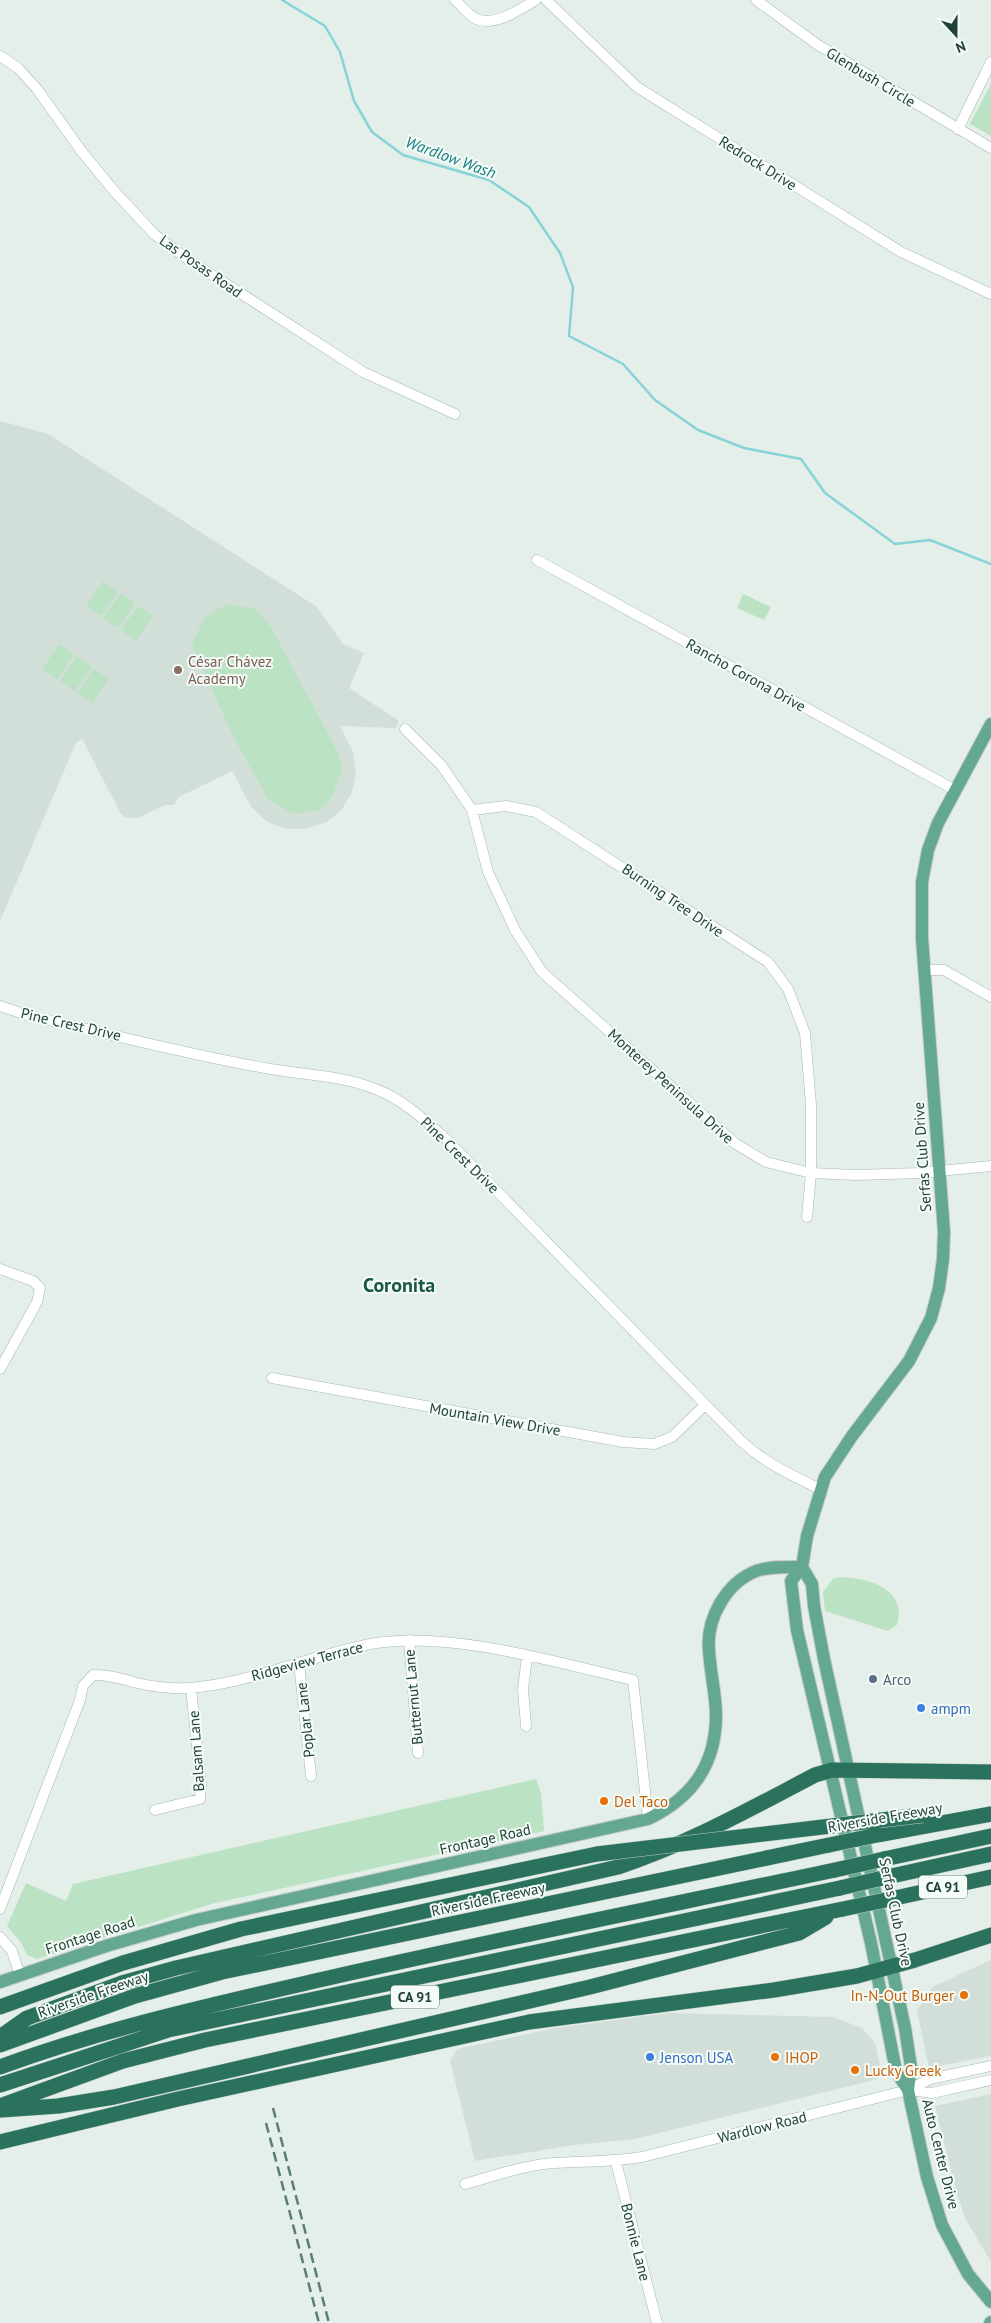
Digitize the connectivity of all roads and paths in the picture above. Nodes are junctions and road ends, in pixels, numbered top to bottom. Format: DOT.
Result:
graph roads {
  1 [pos="456,0"];
  2 [pos="536,0"];
  3 [pos="546,0"];
  4 [pos="756,0"];
  5 [pos="0,56"];
  6 [pos="991,62"];
  7 [pos="958,129"];
  8 [pos="991,148"];
  9 [pos="991,294"];
  10 [pos="455,414"];
  11 [pos="537,560"];
  12 [pos="991,724"];
  13 [pos="405,729"];
  14 [pos="955,790"];
  15 [pos="472,810"];
  16 [pos="924,970"];
  17 [pos="991,997"];
  18 [pos="0,1006"];
  19 [pos="991,1166"];
  20 [pos="939,1172"];
  21 [pos="811,1173"];
  22 [pos="807,1216"];
  23 [pos="0,1269"];
  24 [pos="0,1369"];
  25 [pos="272,1378"];
  26 [pos="705,1405"];
  27 [pos="820,1489"];
  28 [pos="802,1567"];
  29 [pos="408,1640"];
  30 [pos="527,1657"];
  31 [pos="299,1663"];
  32 [pos="191,1688"];
  33 [pos="526,1726"];
  34 [pos="418,1753"];
  35 [pos="832,1770"];
  36 [pos="849,1770"];
  37 [pos="991,1772"];
  38 [pos="312,1776"];
  39 [pos="155,1810"];
  40 [pos="991,1814"];
  41 [pos="648,1819"];
  42 [pos="965,1820"];
  43 [pos="991,1836"];
  44 [pos="991,1854"];
  45 [pos="991,1877"];
  46 [pos="0,1908"];
  47 [pos="839,1910"];
  48 [pos="991,1935"];
  49 [pos="0,1937"];
  50 [pos="884,1969"];
  51 [pos="20,1975"];
  52 [pos="0,1982"];
  53 [pos="0,2007"];
  54 [pos="0,2038"];
  55 [pos="0,2045"];
  56 [pos="991,2066"];
  57 [pos="0,2067"];
  58 [pos="991,2080"];
  59 [pos="0,2085"];
  60 [pos="908,2090"];
  61 [pos="0,2106"];
  62 [pos="0,2110"];
  63 [pos="0,2142"];
  64 [pos="616,2162"];
  65 [pos="464,2184"];
  66 [pos="991,2302"];
  67 [pos="657,2323"];
  1 -- 2 [label="street"];
  3 -- 9 [label="street, Redrock Drive"];
  4 -- 7 [label="street, Glenbush Circle"];
  5 -- 10 [label="street, Las Posas Road"];
  6 -- 7 [label="street"];
  7 -- 8 [label="street, Glenbush Circle"];
  11 -- 14 [label="street, Rancho Corona Drive"];
  12 -- 14 [label="main road, Serfas Club Drive"];
  13 -- 15 [label="street"];
  14 -- 16 [label="main road, Serfas Club Drive"];
  15 -- 21 [label="street, Monterey Peninsula Drive"];
  15 -- 21 [label="street, Burning Tree Drive"];
  16 -- 17 [label="street"];
  16 -- 20 [label="main road, Serfas Club Drive"];
  18 -- 26 [label="street, Pine Crest Drive"];
  19 -- 20 [label="street, Monterey Peninsula Drive"];
  20 -- 21 [label="street, Monterey Peninsula Drive"];
  20 -- 27 [label="main road, Serfas Club Drive"];
  21 -- 22 [label="street, Burning Tree Drive"];
  23 -- 24 [label="street"];
  25 -- 26 [label="street, Mountain View Drive"];
  26 -- 27 [label="street, Pine Crest Drive"];
  27 -- 28 [label="main road, Serfas Club Drive"];
  28 -- 35 [label="main road, Serfas Club Drive"];
  28 -- 36 [label="main road, Serfas Club Drive"];
  28 -- 41 [label="main road, Frontage Road"];
  29 -- 30 [label="street, Ridgeview Terrace"];
  29 -- 31 [label="street, Ridgeview Terrace"];
  29 -- 34 [label="street, Butternut Lane"];
  30 -- 33 [label="street"];
  30 -- 41 [label="street, Ridgeview Terrace"];
  31 -- 32 [label="street, Ridgeview Terrace"];
  31 -- 38 [label="street, Poplar Lane"];
  32 -- 39 [label="street, Balsam Lane"];
  32 -- 46 [label="street, Ridgeview Terrace"];
  35 -- 36 [label="highway"];
  35 -- 50 [label="main road, Serfas Club Drive"];
  35 -- 54 [label="highway"];
  36 -- 37 [label="highway"];
  36 -- 50 [label="main road, Serfas Club Drive"];
  40 -- 42 [label="highway, Riverside Freeway"];
  41 -- 51 [label="main road, Frontage Road"];
  42 -- 53 [label="highway, bridge"];
  42 -- 55 [label="highway, Riverside Freeway, bridge"];
  43 -- 57 [label="highway, bridge"];
  44 -- 59 [label="highway, bridge"];
  45 -- 47 [label="highway, CA 91, bridge"];
  47 -- 61 [label="highway, CA 91"];
  47 -- 62 [label="highway"];
  48 -- 50 [label="highway"];
  49 -- 51 [label="street"];
  50 -- 60 [label="main road, Serfas Club Drive"];
  50 -- 63 [label="highway"];
  51 -- 52 [label="main road, Frontage Road"];
  56 -- 60 [label="street, Wardlow Road"];
  58 -- 60 [label="street, Wardlow Road"];
  60 -- 64 [label="street, Wardlow Road"];
  60 -- 66 [label="main road, Auto Center Drive"];
  64 -- 65 [label="street, Wardlow Road"];
  64 -- 67 [label="street, Bonnie Lane"];
}
